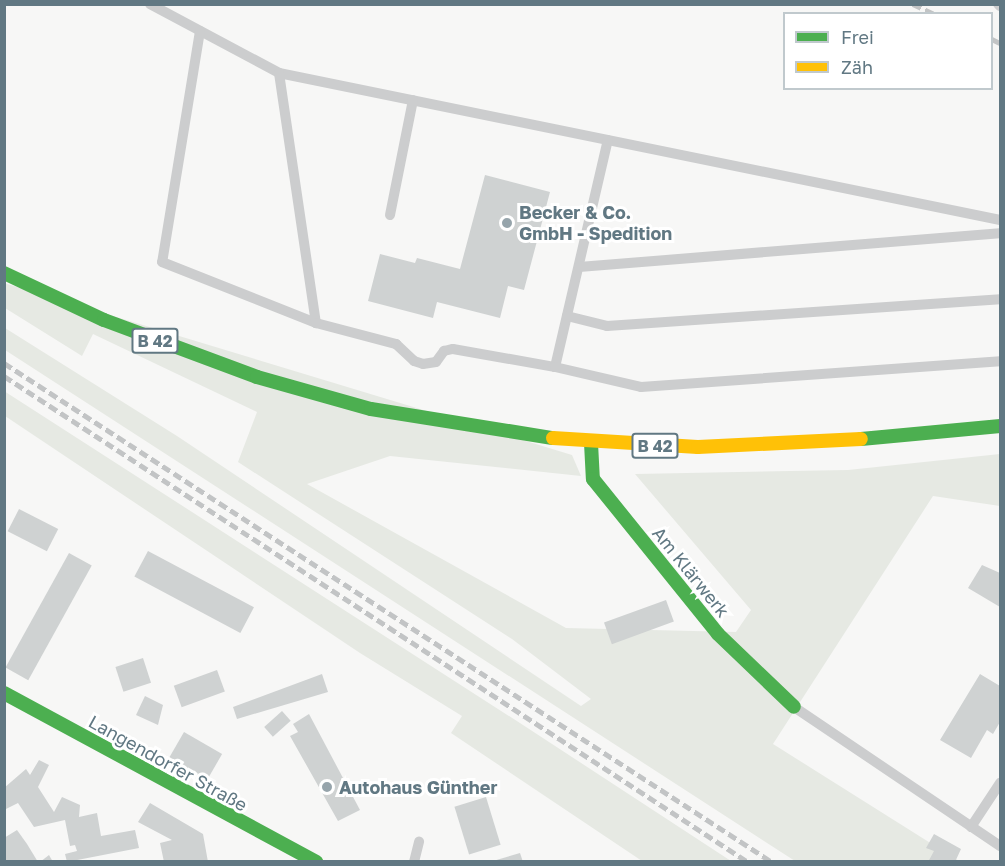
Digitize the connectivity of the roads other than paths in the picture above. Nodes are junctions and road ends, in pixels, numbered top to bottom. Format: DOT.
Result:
graph roads {
  1 [pos="150,4"];
  2 [pos="200,31"];
  3 [pos="279,73"];
  4 [pos="412,100"];
  5 [pos="608,140"];
  6 [pos="390,215"];
  7 [pos="1000,220"];
  8 [pos="1000,233"];
  9 [pos="579,267"];
  10 [pos="4,273"];
  11 [pos="1000,299"];
  12 [pos="567,316"];
  13 [pos="316,322"];
  14 [pos="1000,361"];
  15 [pos="555,367"];
  16 [pos="1000,426"];
  17 [pos="591,443"];
  18 [pos="4,693"];
  19 [pos="794,707"];
  20 [pos="1000,783"];
  21 [pos="971,827"];
  22 [pos="419,842"];
  23 [pos="1000,846"];
  24 [pos="316,861"];
  25 [pos="414,861"];
  1 -- 2 [label="lane"];
  2 -- 3 [label="lane"];
  2 -- 13 [label="lane"];
  3 -- 4 [label="lane"];
  3 -- 13 [label="lane"];
  4 -- 5 [label="lane"];
  4 -- 6 [label="lane"];
  5 -- 7 [label="lane"];
  5 -- 9 [label="lane"];
  8 -- 9 [label="lane"];
  9 -- 12 [label="lane"];
  10 -- 17 [label="main road, B 42"];
  11 -- 12 [label="lane"];
  12 -- 15 [label="lane"];
  13 -- 15 [label="lane"];
  14 -- 15 [label="lane"];
  16 -- 17 [label="main road, B 42"];
  17 -- 19 [label="main road, Am Klärwerk"];
  18 -- 24 [label="main road, Langendorfer Straße"];
  19 -- 21 [label="lane"];
  20 -- 21 [label="lane"];
  21 -- 23 [label="lane"];
  22 -- 25 [label="lane"];
}
